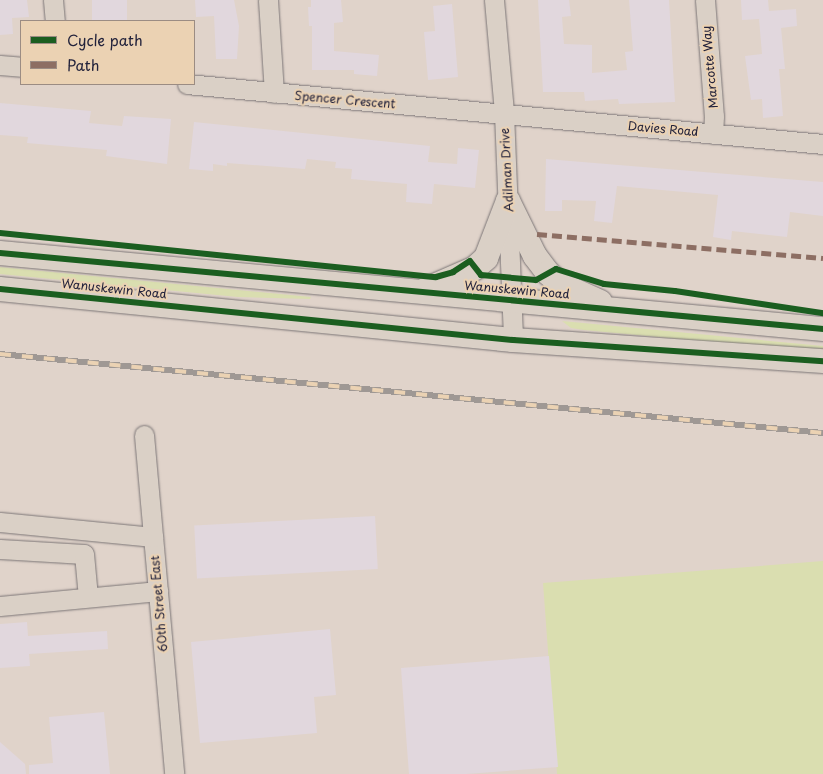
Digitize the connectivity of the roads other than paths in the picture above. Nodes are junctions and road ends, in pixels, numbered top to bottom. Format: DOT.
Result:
graph roads {
  1 [pos="53,0"];
  2 [pos="268,0"];
  3 [pos="494,0"];
  4 [pos="705,0"];
  5 [pos="55,20"];
  6 [pos="0,65"];
  7 [pos="20,67"];
  8 [pos="195,85"];
  9 [pos="274,93"];
  10 [pos="504,113"];
  11 [pos="713,134"];
  12 [pos="823,144"];
  13 [pos="508,201"];
  14 [pos="0,253"];
  15 [pos="0,289"];
  16 [pos="419,292"];
  17 [pos="512,300"];
  18 [pos="615,310"];
  19 [pos="823,329"];
  20 [pos="513,340"];
  21 [pos="823,361"];
  22 [pos="144,435"];
  23 [pos="0,522"];
  24 [pos="153,538"];
  25 [pos="0,549"];
  26 [pos="158,591"];
  27 [pos="88,597"];
  28 [pos="0,606"];
  29 [pos="174,774"];
  1 -- 5 [label="street"];
  2 -- 9 [label="street"];
  3 -- 10 [label="street, Adilman Drive"];
  4 -- 11 [label="street, Marcotte Way"];
  6 -- 7 [label="street"];
  8 -- 9 [label="street, Spencer Crescent"];
  9 -- 10 [label="street, Spencer Crescent"];
  10 -- 11 [label="street, Davies Road"];
  10 -- 13 [label="street, Adilman Drive"];
  11 -- 12 [label="street, Davies Road"];
  13 -- 16 [label="main road"];
  13 -- 17 [label="street, Adilman Drive"];
  13 -- 18 [label="main road"];
  14 -- 16 [label="main road, Wanuskewin Road"];
  15 -- 20 [label="main road, Wanuskewin Road"];
  16 -- 17 [label="main road, Wanuskewin Road"];
  17 -- 18 [label="main road, Wanuskewin Road"];
  17 -- 20 [label="street, Adilman Drive"];
  18 -- 19 [label="main road, Wanuskewin Road"];
  20 -- 21 [label="main road, Wanuskewin Road"];
  22 -- 24 [label="street, 60th Street East"];
  23 -- 24 [label="street"];
  24 -- 26 [label="street, 60th Street East"];
  25 -- 27 [label="street"];
  26 -- 27 [label="street"];
  26 -- 29 [label="street, 60th Street East"];
  27 -- 28 [label="street"];
}
